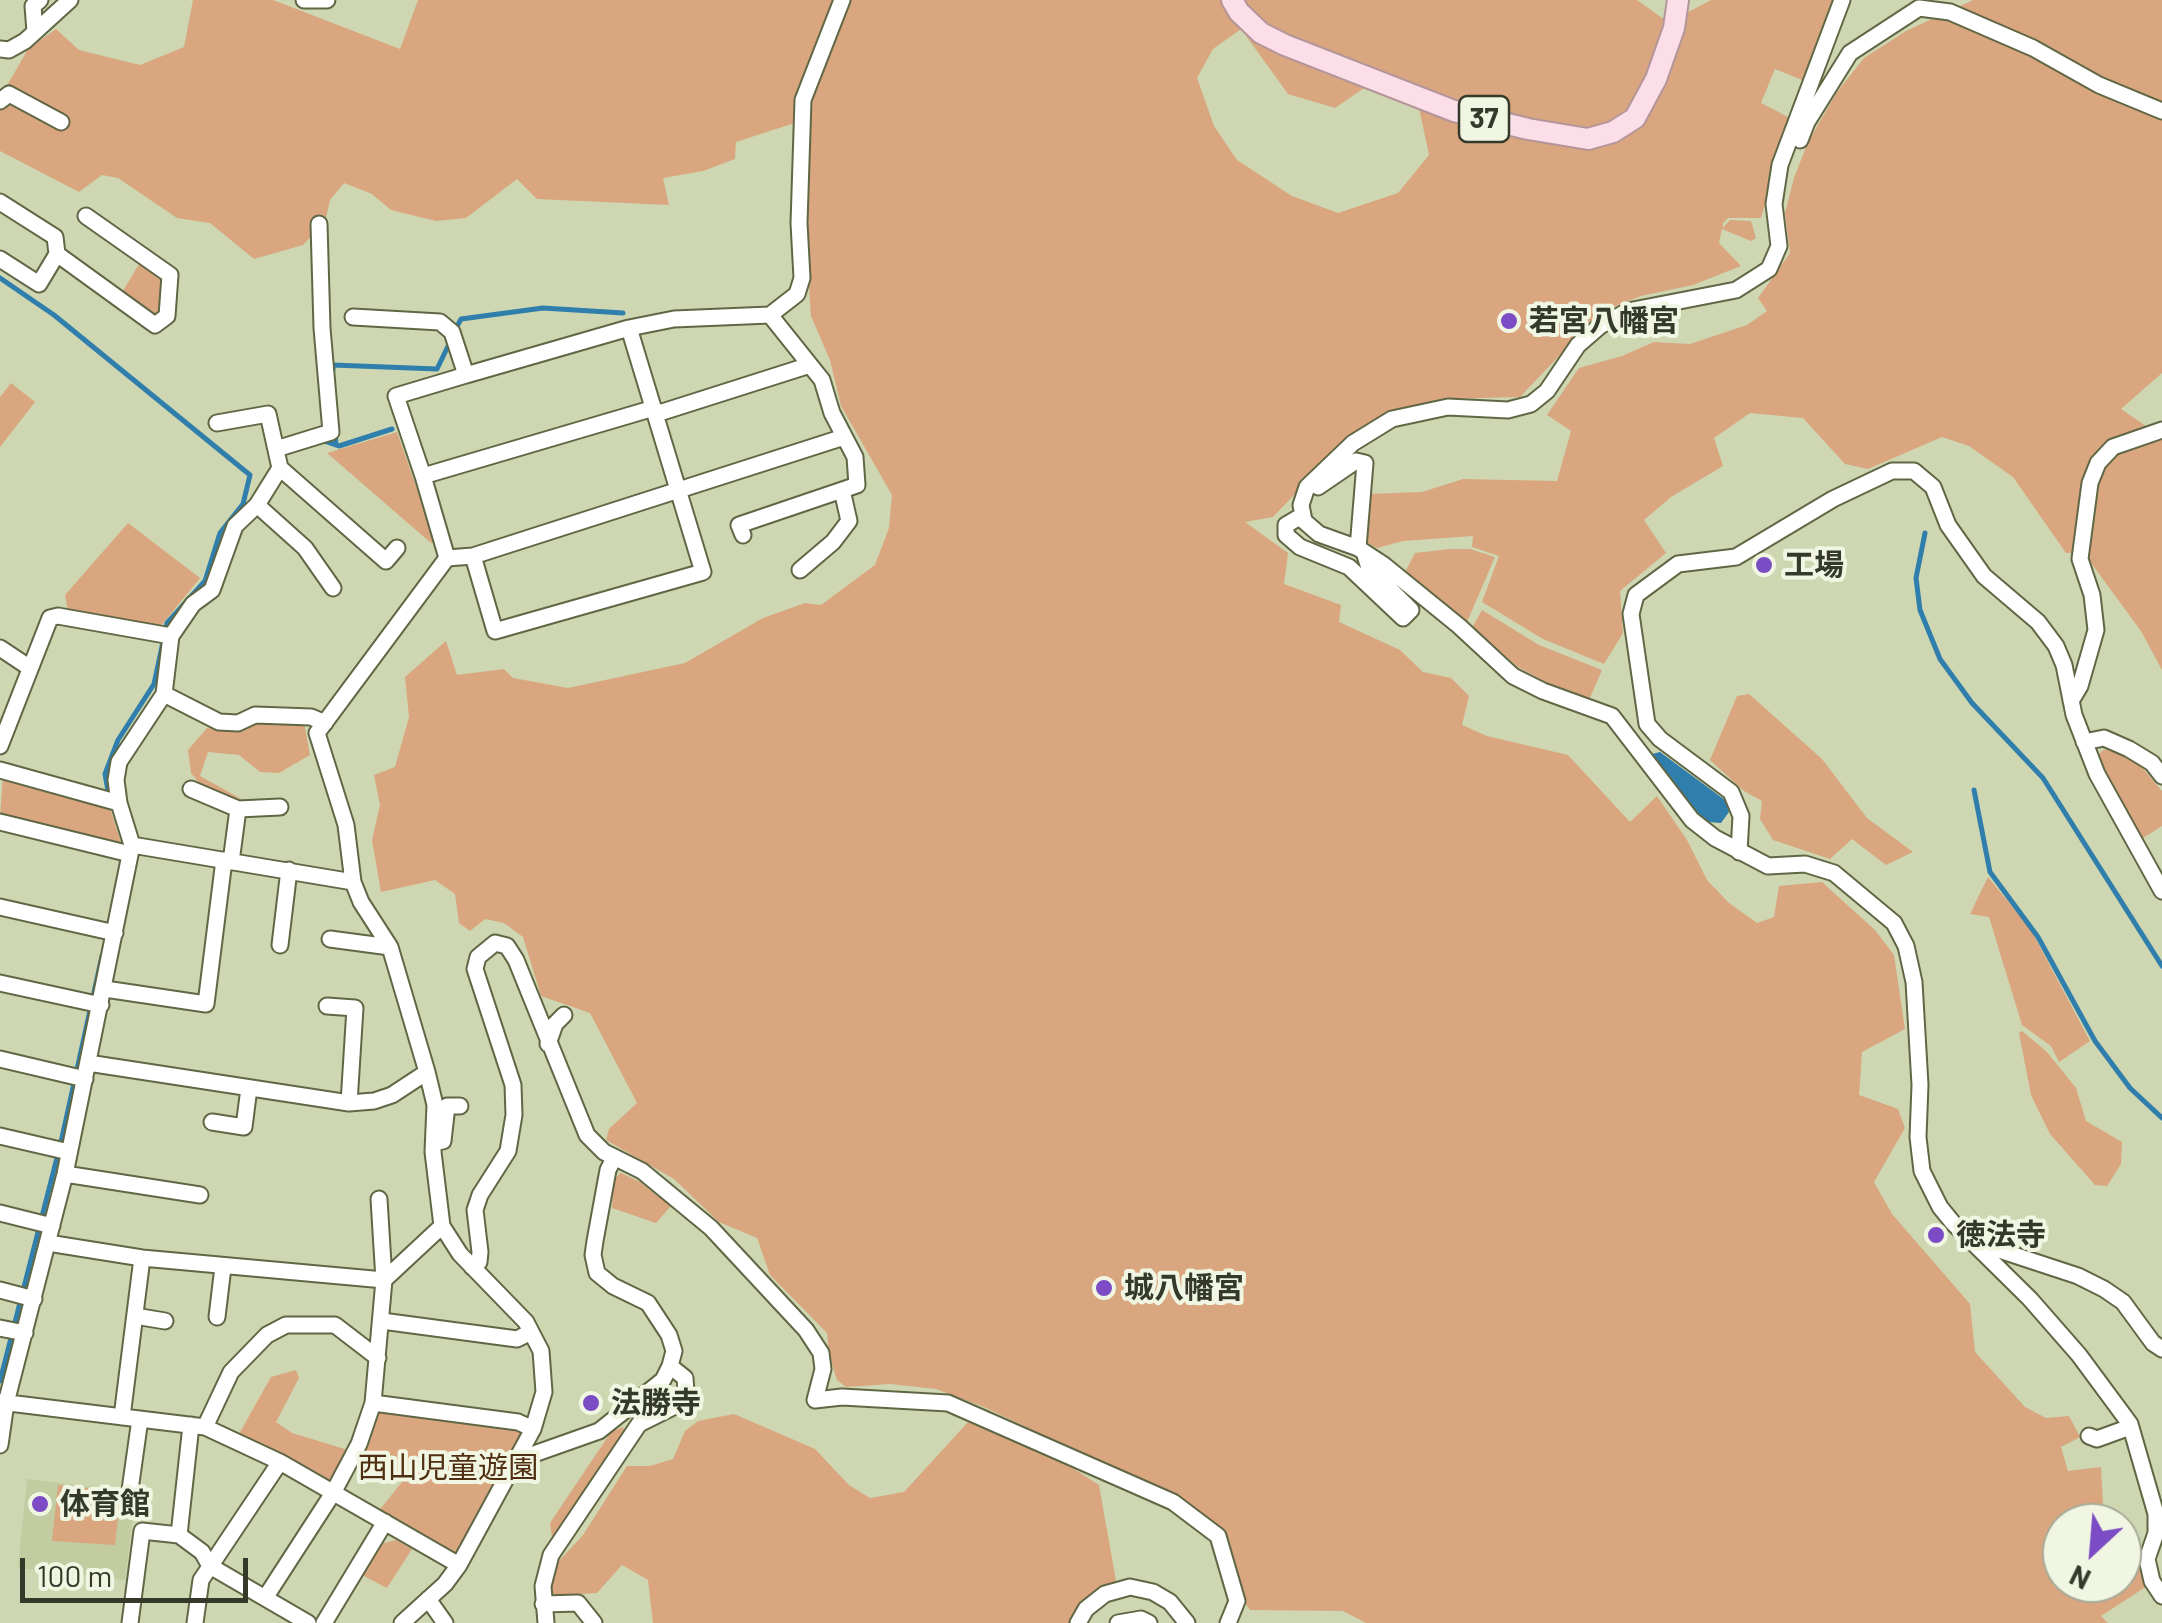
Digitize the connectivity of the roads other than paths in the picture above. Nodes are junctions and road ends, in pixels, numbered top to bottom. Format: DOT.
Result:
graph roads {
  1 [pos="40,0"];
  2 [pos="70,0"];
  3 [pos="304,0"];
  4 [pos="326,0"];
  5 [pos="842,0"];
  6 [pos="1232,0"];
  7 [pos="1678,0"];
  8 [pos="1842,0"];
  9 [pos="35,32"];
  10 [pos="0,49"];
  11 [pos="0,102"];
  12 [pos="2162,110"];
  13 [pos="61,122"];
  14 [pos="0,202"];
  15 [pos="1774,204"];
  16 [pos="86,216"];
  17 [pos="319,224"];
  18 [pos="57,254"];
  19 [pos="0,259"];
  20 [pos="770,315"];
  21 [pos="353,318"];
  22 [pos="629,328"];
  23 [pos="810,364"];
  24 [pos="466,375"];
  25 [pos="655,411"];
  26 [pos="216,423"];
  27 [pos="2162,430"];
  28 [pos="844,437"];
  29 [pos="276,449"];
  30 [pos="280,468"];
  31 [pos="423,476"];
  32 [pos="679,489"];
  33 [pos="842,490"];
  34 [pos="1304,498"];
  35 [pos="257,505"];
  36 [pos="1302,515"];
  37 [pos="743,535"];
  38 [pos="398,548"];
  39 [pos="1361,550"];
  40 [pos="472,556"];
  41 [pos="447,558"];
  42 [pos="800,570"];
  43 [pos="333,588"];
  44 [pos="172,636"];
  45 [pos="0,648"];
  46 [pos="30,668"];
  47 [pos="164,694"];
  48 [pos="2071,701"];
  49 [pos="324,723"];
  50 [pos="2084,742"];
  51 [pos="0,746"];
  52 [pos="0,770"];
  53 [pos="2162,776"];
  54 [pos="191,789"];
  55 [pos="111,801"];
  56 [pos="280,807"];
  57 [pos="238,809"];
  58 [pos="0,822"];
  59 [pos="125,850"];
  60 [pos="1740,852"];
  61 [pos="228,861"];
  62 [pos="289,870"];
  63 [pos="353,882"];
  64 [pos="2162,891"];
  65 [pos="0,907"];
  66 [pos="114,933"];
  67 [pos="330,939"];
  68 [pos="280,945"];
  69 [pos="390,947"];
  70 [pos="0,983"];
  71 [pos="103,997"];
  72 [pos="327,1006"];
  73 [pos="564,1015"];
  74 [pos="548,1044"];
  75 [pos="0,1060"];
  76 [pos="86,1071"];
  77 [pos="427,1072"];
  78 [pos="248,1088"];
  79 [pos="349,1103"];
  80 [pos="460,1106"];
  81 [pos="212,1122"];
  82 [pos="244,1127"];
  83 [pos="263,1130"];
  84 [pos="0,1136"];
  85 [pos="433,1143"];
  86 [pos="69,1152"];
  87 [pos="614,1158"];
  88 [pos="65,1174"];
  89 [pos="200,1195"];
  90 [pos="379,1199"];
  91 [pos="0,1213"];
  92 [pos="442,1226"];
  93 [pos="50,1234"];
  94 [pos="1968,1240"];
  95 [pos="142,1258"];
  96 [pos="223,1267"];
  97 [pos="472,1267"];
  98 [pos="384,1280"];
  99 [pos="0,1290"];
  100 [pos="34,1300"];
  101 [pos="135,1316"];
  102 [pos="217,1317"];
  103 [pos="165,1321"];
  104 [pos="382,1322"];
  105 [pos="0,1328"];
  106 [pos="532,1332"];
  107 [pos="25,1333"];
  108 [pos="2162,1349"];
  109 [pos="378,1358"];
  110 [pos="670,1366"];
  111 [pos="2,1402"];
  112 [pos="373,1403"];
  113 [pos="122,1417"];
  114 [pos="140,1419"];
  115 [pos="198,1426"];
  116 [pos="2130,1427"];
  117 [pos="533,1428"];
  118 [pos="2089,1436"];
  119 [pos="0,1445"];
  120 [pos="517,1460"];
  121 [pos="280,1462"];
  122 [pos="130,1490"];
  123 [pos="333,1493"];
  124 [pos="385,1522"];
  125 [pos="179,1534"];
  126 [pos="210,1566"];
  127 [pos="459,1566"];
  128 [pos="2162,1596"];
  129 [pos="265,1598"];
  130 [pos="428,1599"];
  131 [pos="543,1604"];
  132 [pos="130,1623"];
  133 [pos="195,1623"];
  134 [pos="308,1623"];
  135 [pos="324,1623"];
  136 [pos="402,1623"];
  137 [pos="445,1623"];
  138 [pos="546,1623"];
  139 [pos="594,1623"];
  140 [pos="1078,1623"];
  141 [pos="1118,1623"];
  142 [pos="1149,1623"];
  143 [pos="1187,1623"];
  144 [pos="1228,1623"];
  1 -- 9 [label="street"];
  2 -- 9 [label="street"];
  3 -- 4 [label="street"];
  5 -- 20 [label="street"];
  6 -- 7 [label="main road, 37"];
  8 -- 15 [label="street"];
  9 -- 10 [label="street"];
  11 -- 13 [label="street"];
  12 -- 15 [label="street"];
  14 -- 18 [label="street"];
  15 -- 34 [label="street"];
  16 -- 18 [label="street"];
  17 -- 29 [label="street"];
  18 -- 19 [label="street"];
  20 -- 22 [label="street"];
  20 -- 23 [label="street"];
  21 -- 24 [label="street"];
  22 -- 24 [label="street"];
  22 -- 25 [label="street"];
  23 -- 25 [label="street"];
  23 -- 28 [label="street"];
  24 -- 31 [label="street"];
  25 -- 31 [label="street"];
  25 -- 32 [label="street"];
  26 -- 29 [label="street"];
  27 -- 48 [label="street"];
  28 -- 32 [label="street"];
  28 -- 33 [label="street"];
  29 -- 30 [label="street"];
  30 -- 35 [label="street"];
  30 -- 38 [label="street"];
  31 -- 41 [label="street"];
  32 -- 40 [label="street"];
  32 -- 40 [label="street"];
  33 -- 37 [label="street"];
  33 -- 42 [label="street"];
  34 -- 36 [label="street"];
  34 -- 39 [label="street"];
  35 -- 43 [label="street"];
  35 -- 44 [label="street"];
  36 -- 39 [label="street"];
  36 -- 39 [label="street"];
  39 -- 60 [label="street"];
  40 -- 41 [label="street"];
  41 -- 49 [label="street"];
  44 -- 46 [label="street"];
  44 -- 47 [label="street"];
  45 -- 46 [label="street"];
  46 -- 51 [label="street"];
  47 -- 49 [label="street"];
  47 -- 55 [label="street"];
  48 -- 50 [label="street"];
  48 -- 60 [label="street"];
  49 -- 63 [label="street"];
  50 -- 53 [label="street"];
  50 -- 64 [label="street"];
  52 -- 55 [label="street"];
  54 -- 57 [label="street"];
  55 -- 59 [label="street"];
  56 -- 57 [label="street"];
  57 -- 61 [label="street"];
  58 -- 59 [label="street"];
  59 -- 61 [label="street"];
  59 -- 66 [label="street"];
  60 -- 94 [label="street"];
  61 -- 62 [label="street"];
  61 -- 71 [label="street"];
  62 -- 63 [label="street"];
  62 -- 68 [label="street"];
  63 -- 69 [label="street"];
  65 -- 66 [label="street"];
  66 -- 71 [label="street"];
  67 -- 69 [label="street"];
  69 -- 77 [label="street"];
  70 -- 71 [label="street"];
  71 -- 76 [label="street"];
  72 -- 79 [label="street"];
  73 -- 74 [label="street"];
  74 -- 87 [label="street"];
  74 -- 97 [label="street"];
  75 -- 76 [label="street"];
  76 -- 78 [label="street"];
  76 -- 86 [label="street"];
  77 -- 79 [label="street"];
  77 -- 85 [label="street"];
  78 -- 79 [label="street"];
  78 -- 82 [label="street"];
  80 -- 85 [label="street"];
  81 -- 82 [label="street"];
  82 -- 83 [label="street"];
  84 -- 86 [label="street"];
  85 -- 92 [label="street"];
  86 -- 88 [label="street"];
  87 -- 110 [label="street"];
  87 -- 144 [label="street"];
  88 -- 89 [label="street"];
  88 -- 93 [label="street"];
  90 -- 98 [label="street"];
  91 -- 93 [label="street"];
  92 -- 97 [label="street"];
  92 -- 98 [label="street"];
  93 -- 95 [label="street"];
  93 -- 100 [label="street"];
  94 -- 108 [label="street"];
  94 -- 116 [label="street"];
  95 -- 96 [label="street"];
  95 -- 101 [label="street"];
  96 -- 98 [label="street"];
  96 -- 102 [label="street"];
  97 -- 106 [label="street"];
  98 -- 104 [label="street"];
  99 -- 100 [label="street"];
  100 -- 107 [label="street"];
  101 -- 103 [label="street"];
  101 -- 113 [label="street"];
  104 -- 106 [label="street"];
  104 -- 109 [label="street"];
  105 -- 107 [label="street"];
  106 -- 117 [label="street"];
  107 -- 111 [label="street"];
  109 -- 112 [label="street"];
  109 -- 115 [label="street"];
  110 -- 120 [label="street"];
  110 -- 131 [label="street"];
  111 -- 113 [label="street"];
  111 -- 119 [label="street"];
  112 -- 117 [label="street"];
  112 -- 123 [label="street"];
  113 -- 114 [label="street"];
  114 -- 115 [label="street"];
  114 -- 122 [label="street"];
  115 -- 121 [label="street"];
  115 -- 125 [label="street"];
  116 -- 118 [label="street"];
  116 -- 128 [label="street"];
  117 -- 120 [label="street"];
  120 -- 127 [label="street"];
  121 -- 123 [label="street"];
  121 -- 126 [label="street"];
  123 -- 124 [label="street"];
  123 -- 129 [label="street"];
  124 -- 127 [label="street"];
  124 -- 135 [label="street"];
  125 -- 126 [label="street"];
  125 -- 132 [label="street"];
  126 -- 129 [label="street"];
  126 -- 133 [label="street"];
  127 -- 130 [label="street"];
  129 -- 134 [label="street"];
  130 -- 136 [label="street"];
  130 -- 137 [label="street"];
  131 -- 138 [label="street"];
  131 -- 139 [label="street"];
  140 -- 143 [label="street"];
  141 -- 142 [label="street"];
}
